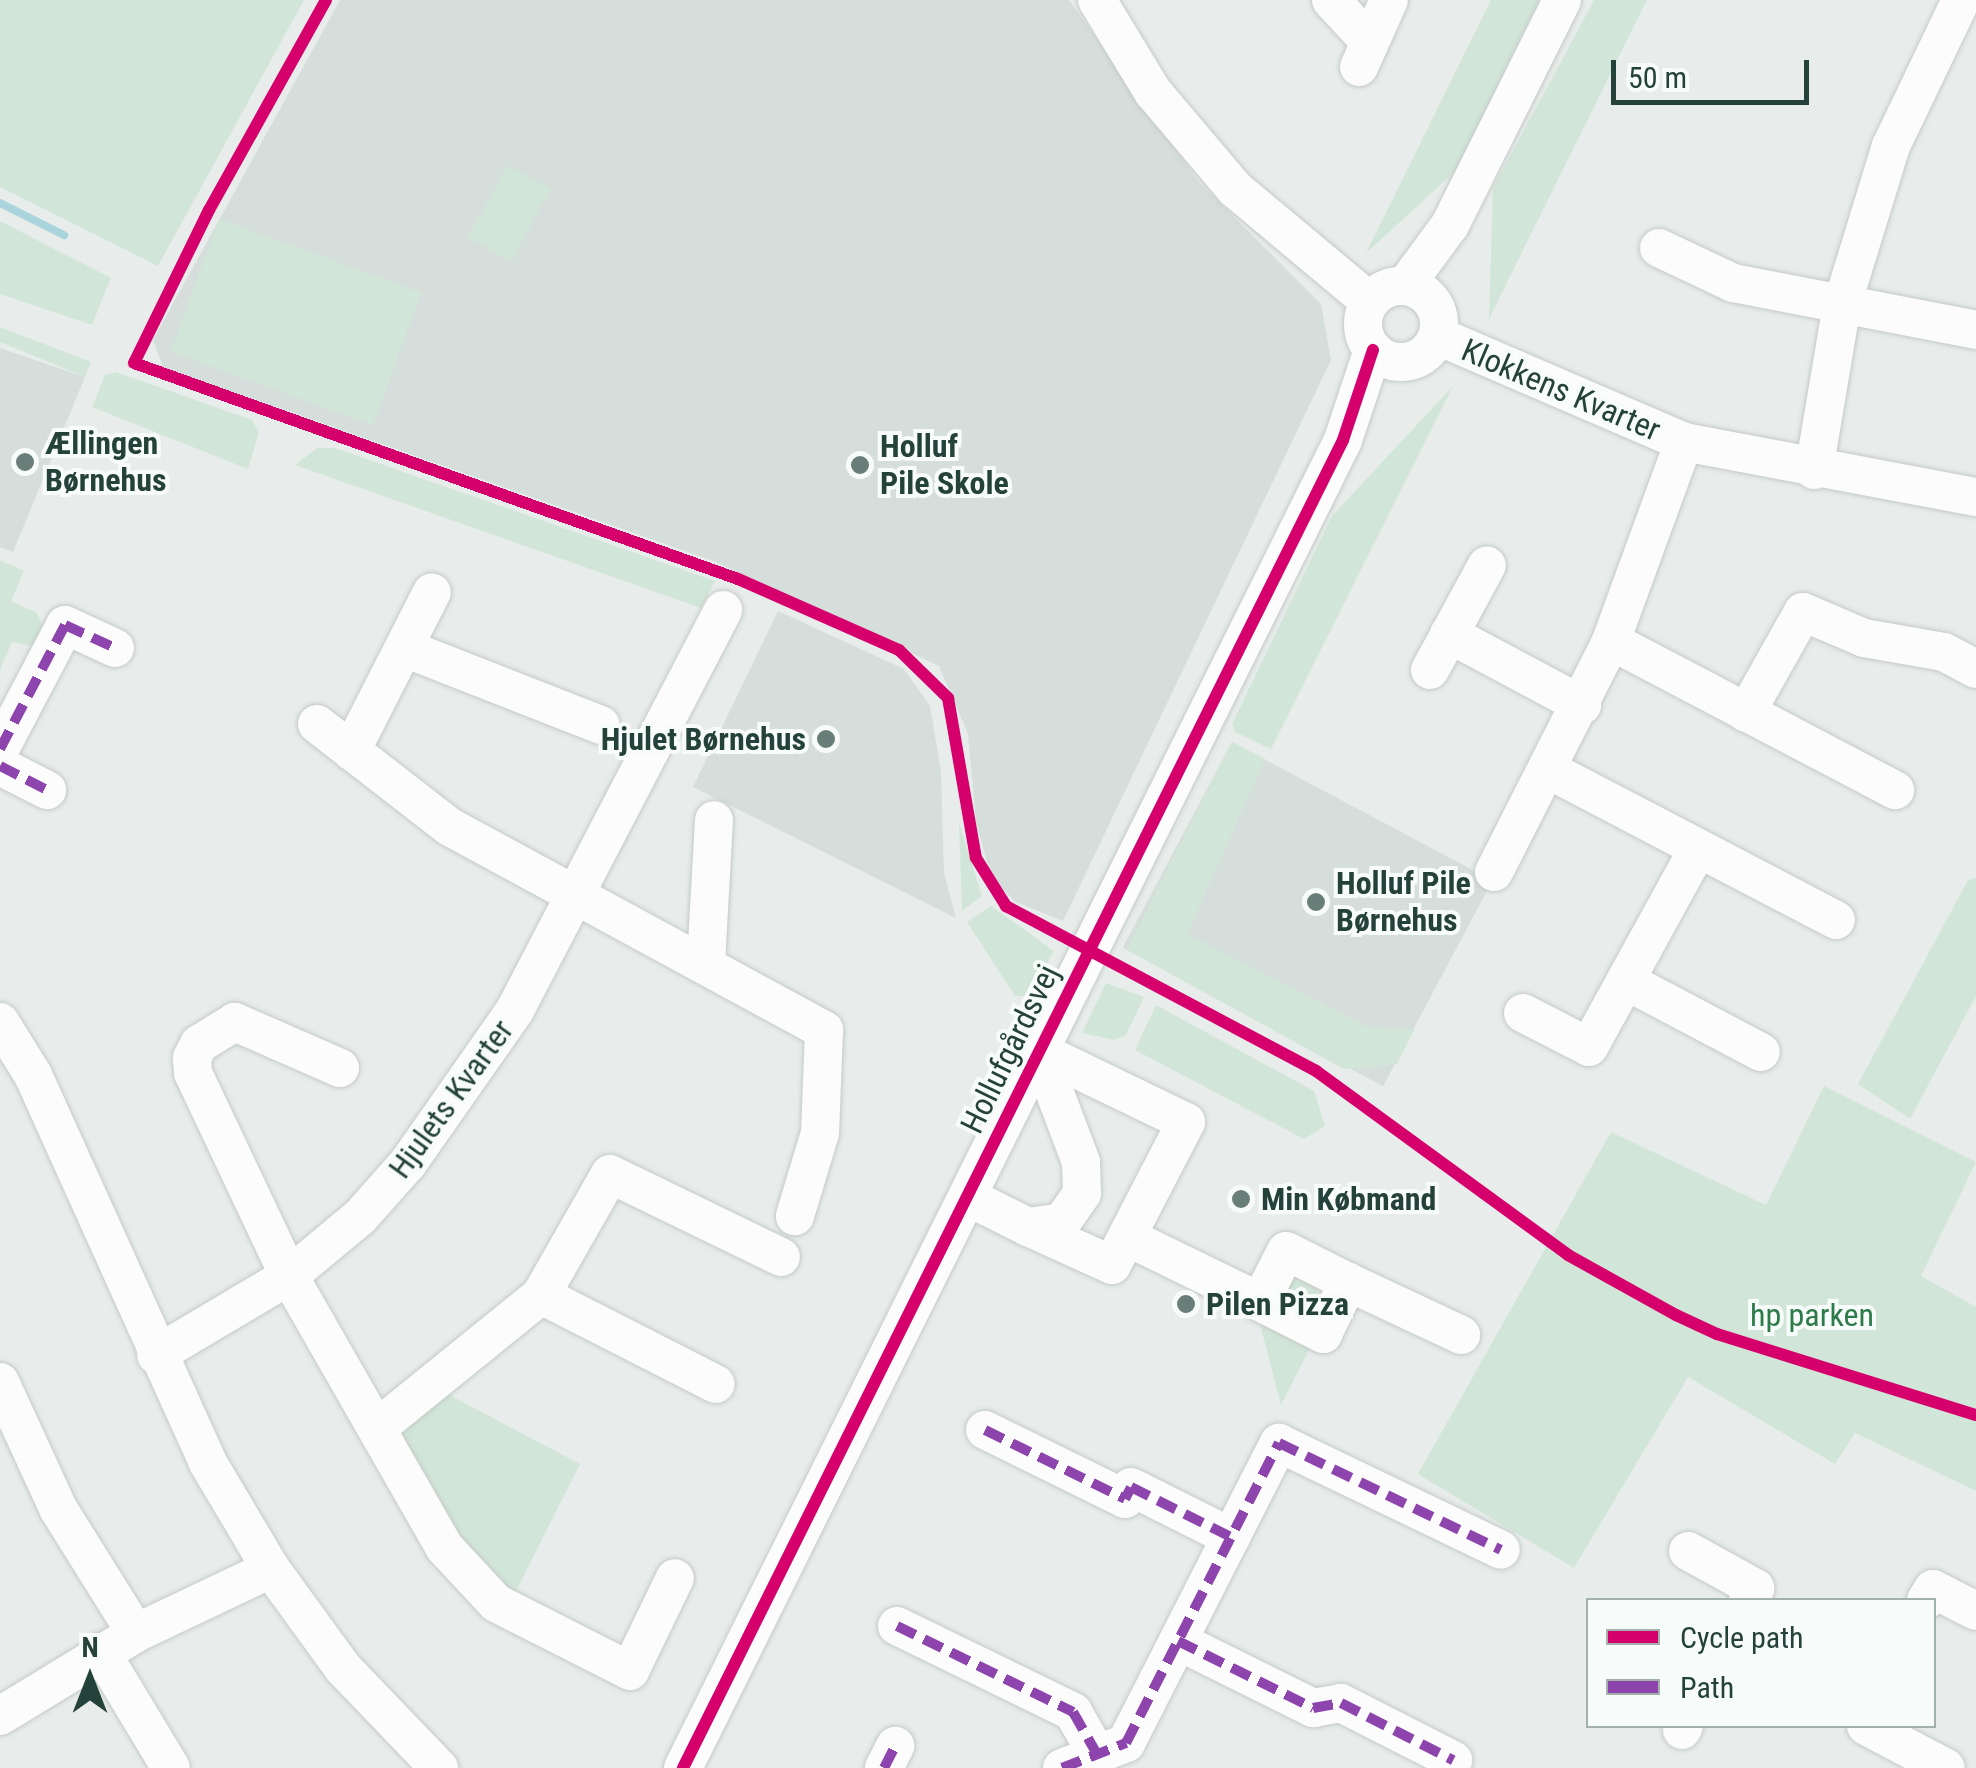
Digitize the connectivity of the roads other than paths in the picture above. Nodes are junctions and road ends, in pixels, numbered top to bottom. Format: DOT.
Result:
graph roads {
  1 [pos="1097,0"];
  2 [pos="1331,0"];
  3 [pos="1390,0"];
  4 [pos="1562,0"];
  5 [pos="1955,2"];
  6 [pos="1660,248"];
  7 [pos="1417,292"];
  8 [pos="1370,302"];
  9 [pos="1842,305"];
  10 [pos="1976,330"];
  11 [pos="1438,336"];
  12 [pos="1386,356"];
  13 [pos="1684,442"];
  14 [pos="1814,470"];
  15 [pos="1976,497"];
  16 [pos="1486,565"];
  17 [pos="432,592"];
  18 [pos="724,610"];
  19 [pos="1448,634"];
  20 [pos="1612,640"];
  21 [pos="114,648"];
  22 [pos="407,649"];
  23 [pos="1976,669"];
  24 [pos="1430,670"];
  25 [pos="1582,704"];
  26 [pos="1746,713"];
  27 [pos="317,724"];
  28 [pos="601,725"];
  29 [pos="5,727"];
  30 [pos="351,751"];
  31 [pos="0,766"];
  32 [pos="1547,769"];
  33 [pos="47,790"];
  34 [pos="1894,790"];
  35 [pos="714,820"];
  36 [pos="1698,849"];
  37 [pos="1494,872"];
  38 [pos="575,893"];
  39 [pos="1836,920"];
  40 [pos="706,963"];
  41 [pos="1628,982"];
  42 [pos="1523,1013"];
  43 [pos="0,1022"];
  44 [pos="1039,1051"];
  45 [pos="1761,1052"];
  46 [pos="340,1068"];
  47 [pos="968,1197"];
  48 [pos="794,1216"];
  49 [pos="1028,1227"];
  50 [pos="1128,1237"];
  51 [pos="781,1257"];
  52 [pos="289,1276"];
  53 [pos="1348,1282"];
  54 [pos="541,1295"];
  55 [pos="1260,1302"];
  56 [pos="1462,1335"];
  57 [pos="156,1355"];
  58 [pos="0,1382"];
  59 [pos="716,1384"];
  60 [pos="377,1428"];
  61 [pos="985,1430"];
  62 [pos="1231,1537"];
  63 [pos="1501,1550"];
  64 [pos="1688,1550"];
  65 [pos="271,1569"];
  66 [pos="675,1578"];
  67 [pos="1935,1584"];
  68 [pos="1749,1598"];
  69 [pos="1976,1612"];
  70 [pos="897,1626"];
  71 [pos="136,1633"];
  72 [pos="1178,1640"];
  73 [pos="101,1652"];
  74 [pos="0,1716"];
  75 [pos="1870,1728"];
  76 [pos="1098,1756"];
  77 [pos="1453,1760"];
  78 [pos="165,1766"];
  79 [pos="439,1768"];
  80 [pos="683,1768"];
  81 [pos="1062,1768"];
  82 [pos="1946,1768"];
  1 -- 8 [label="street"];
  2 -- 3 [label="street"];
  4 -- 7 [label="street"];
  5 -- 9 [label="street"];
  6 -- 9 [label="street"];
  7 -- 8 [label="street"];
  7 -- 11 [label="street"];
  8 -- 12 [label="street"];
  9 -- 10 [label="street"];
  9 -- 14 [label="street"];
  11 -- 12 [label="street"];
  11 -- 13 [label="street, Klokkens Kvarter"];
  12 -- 44 [label="street, Hollufgårdsvej"];
  13 -- 14 [label="street, Klokkens Kvarter"];
  13 -- 20 [label="street, Klokkens Kvarter"];
  14 -- 15 [label="street, Klokkens Kvarter"];
  16 -- 19 [label="street"];
  17 -- 22 [label="street"];
  18 -- 38 [label="street, Hjulets Kvarter"];
  19 -- 24 [label="street"];
  19 -- 25 [label="street"];
  20 -- 25 [label="street, Klokkens Kvarter"];
  20 -- 26 [label="street"];
  21 -- 29 [label="street"];
  22 -- 28 [label="street"];
  22 -- 30 [label="street"];
  23 -- 26 [label="street"];
  25 -- 32 [label="street, Klokkens Kvarter"];
  26 -- 34 [label="street"];
  27 -- 30 [label="street"];
  30 -- 38 [label="street"];
  31 -- 33 [label="street"];
  32 -- 36 [label="street"];
  32 -- 37 [label="street, Klokkens Kvarter"];
  35 -- 40 [label="street"];
  36 -- 39 [label="street"];
  36 -- 41 [label="street"];
  38 -- 40 [label="street"];
  38 -- 52 [label="street, Hjulets Kvarter"];
  40 -- 48 [label="street"];
  41 -- 42 [label="street"];
  41 -- 45 [label="street"];
  43 -- 57 [label="street"];
  44 -- 47 [label="street, Hollufgårdsvej"];
  44 -- 49 [label="street, Hollufgårdsvej"];
  44 -- 50 [label="street, Hollufgårdsvej"];
  46 -- 52 [label="street"];
  47 -- 49 [label="street"];
  47 -- 80 [label="street, Hollufgårdsvej"];
  49 -- 50 [label="street"];
  50 -- 55 [label="street"];
  51 -- 54 [label="street"];
  52 -- 57 [label="street, Hjulets Kvarter"];
  52 -- 60 [label="street"];
  53 -- 55 [label="street"];
  53 -- 55 [label="street"];
  53 -- 56 [label="street"];
  54 -- 59 [label="street"];
  54 -- 60 [label="street"];
  57 -- 65 [label="street"];
  58 -- 71 [label="street"];
  60 -- 66 [label="street"];
  61 -- 62 [label="street"];
  62 -- 63 [label="street"];
  62 -- 72 [label="street"];
  64 -- 68 [label="street"];
  65 -- 71 [label="street"];
  65 -- 79 [label="street"];
  67 -- 69 [label="street"];
  70 -- 76 [label="street"];
  71 -- 73 [label="street"];
  72 -- 76 [label="street"];
  72 -- 77 [label="street"];
  73 -- 74 [label="street"];
  73 -- 78 [label="street"];
  75 -- 82 [label="street"];
  76 -- 81 [label="street"];
}
